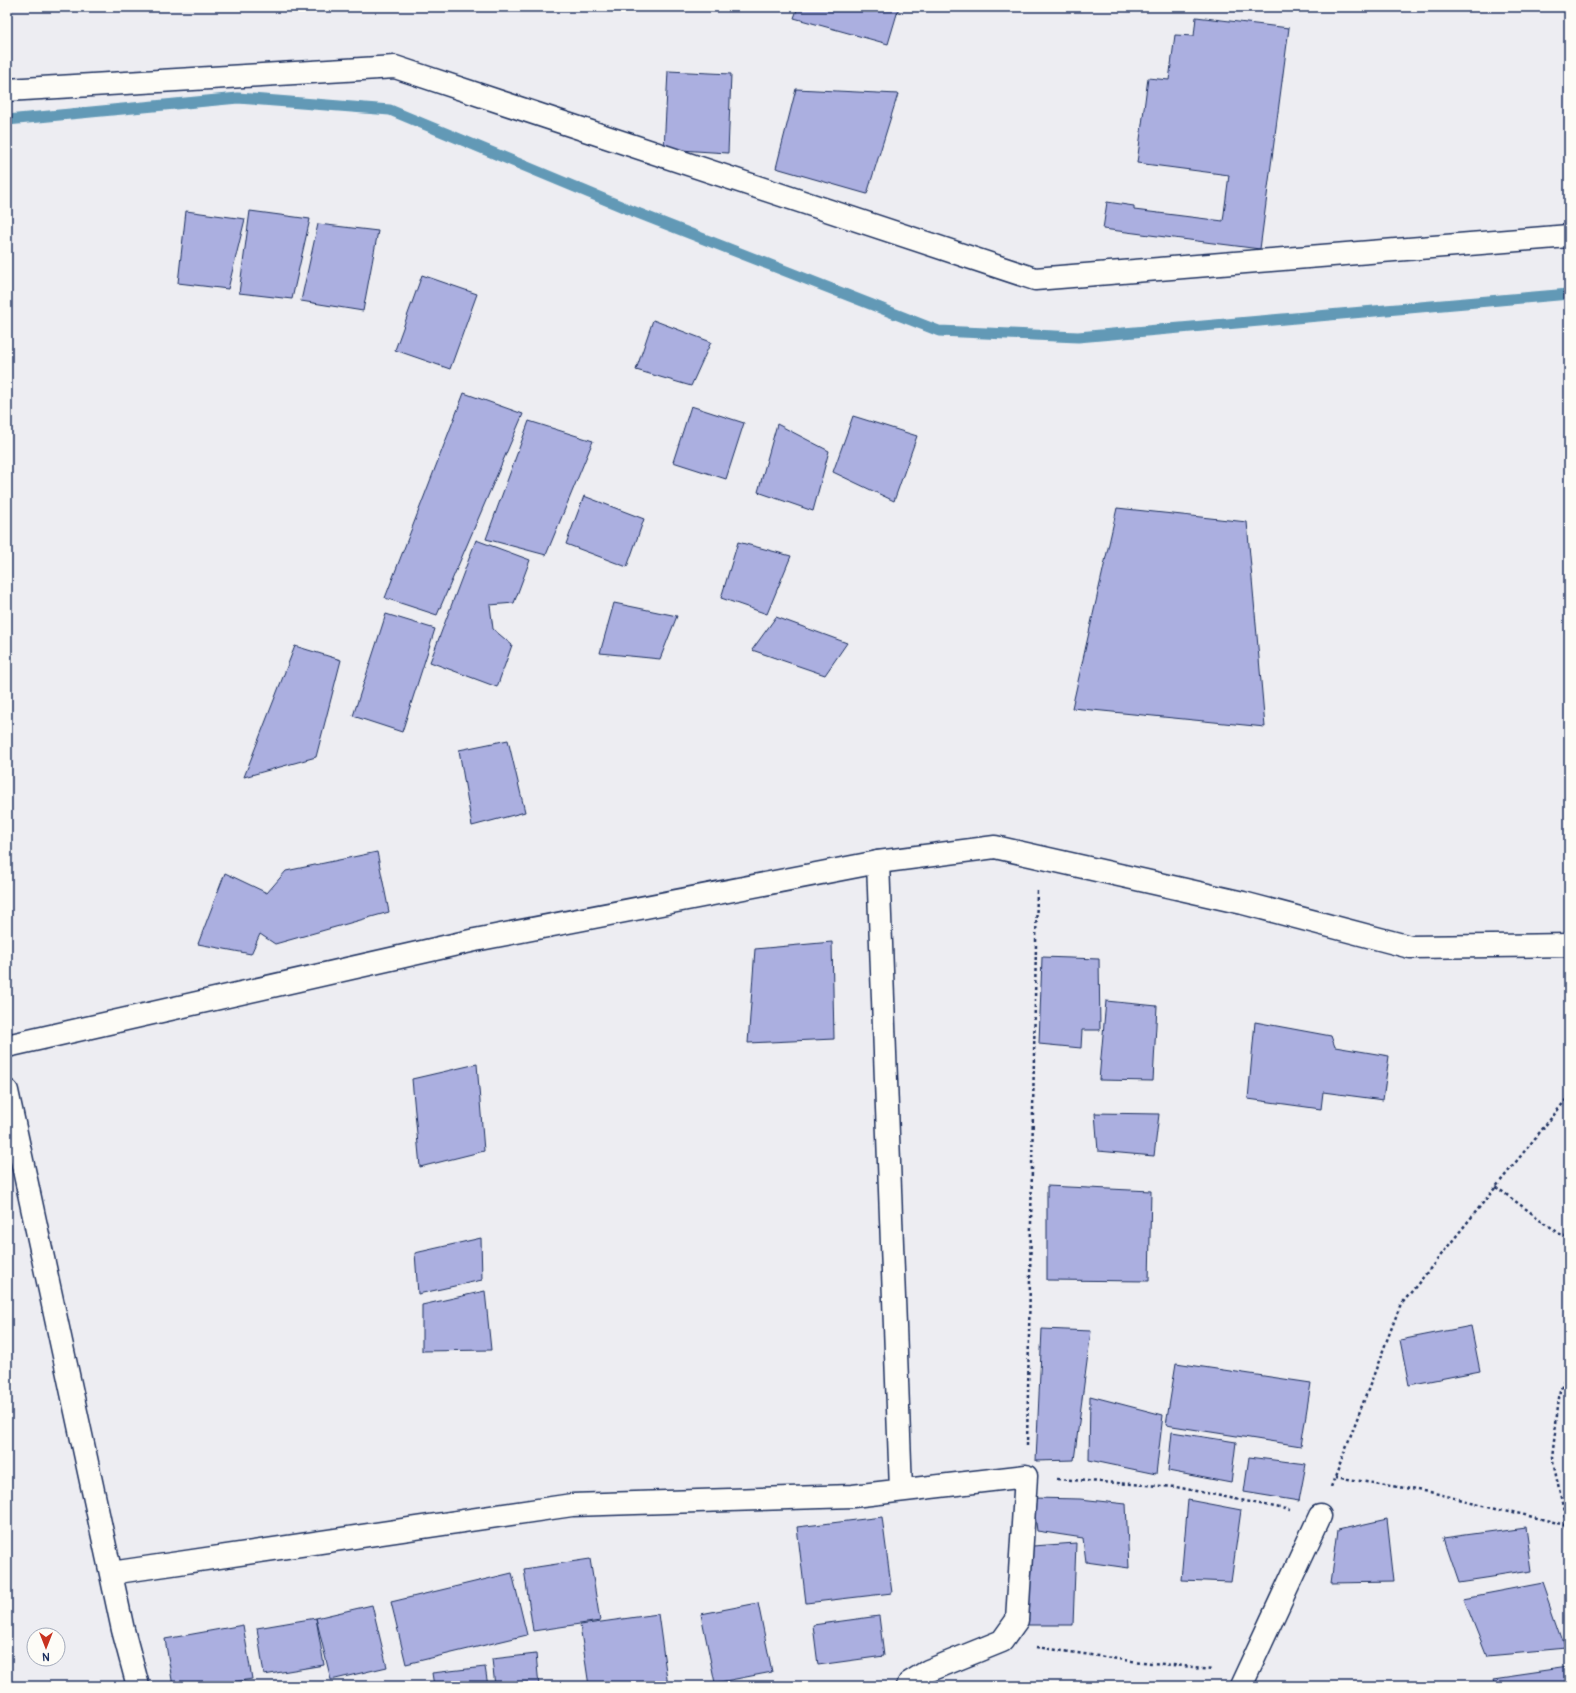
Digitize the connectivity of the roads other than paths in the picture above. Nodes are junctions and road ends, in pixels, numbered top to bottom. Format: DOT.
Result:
graph roads {
  1 [pos="7,90"];
  2 [pos="1569,236"];
  3 [pos="878,862"];
  4 [pos="1569,945"];
  5 [pos="7,1046"];
  6 [pos="7,1091"];
  7 [pos="901,1490"];
  8 [pos="1320,1516"];
  9 [pos="111,1573"];
  10 [pos="1244,1679"];
  11 [pos="138,1686"];
  12 [pos="908,1686"];
  1 -- 2 [label="street"];
  3 -- 4 [label="street"];
  3 -- 5 [label="street"];
  3 -- 7 [label="street"];
  6 -- 9 [label="street"];
  7 -- 9 [label="street"];
  7 -- 12 [label="street"];
  8 -- 10 [label="street"];
  9 -- 11 [label="street"];
}
